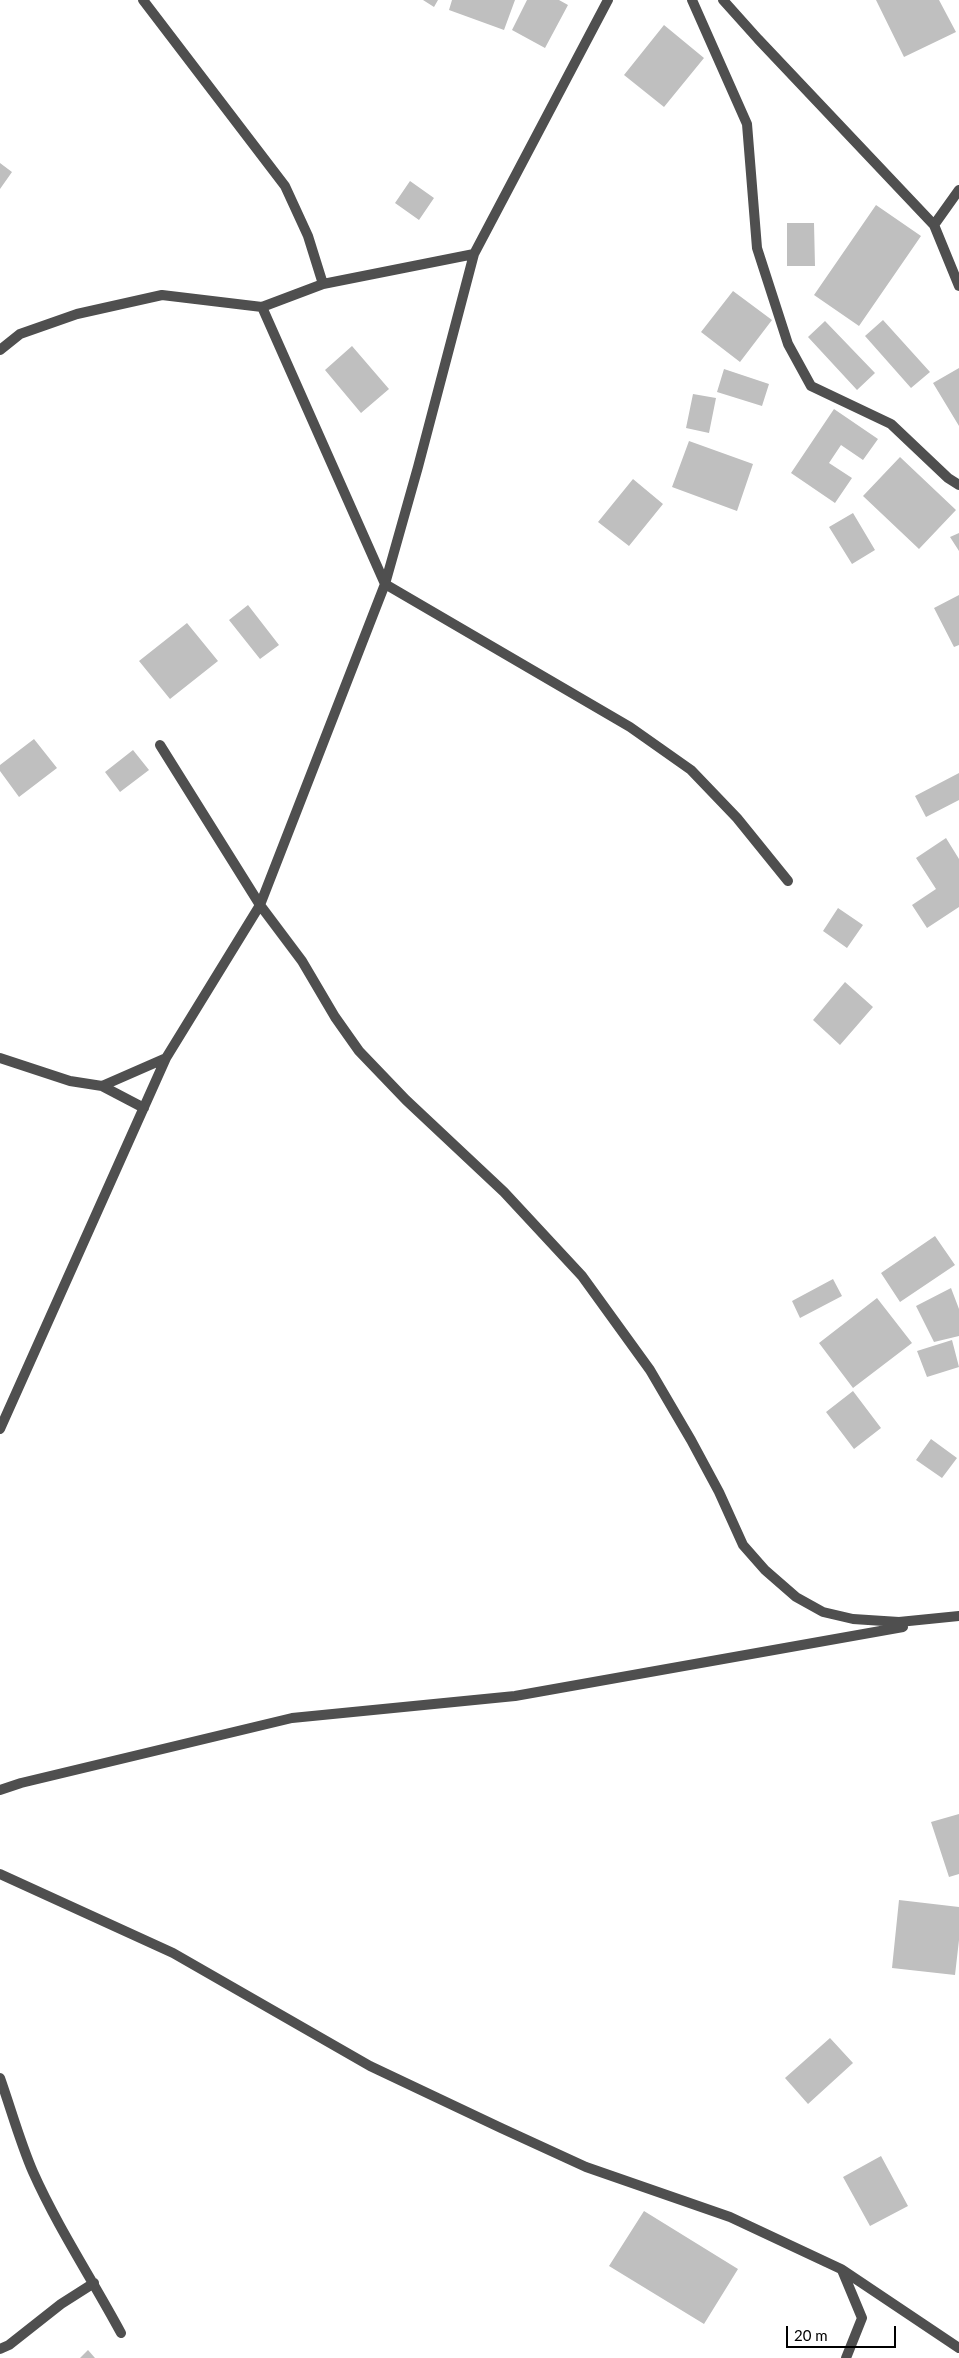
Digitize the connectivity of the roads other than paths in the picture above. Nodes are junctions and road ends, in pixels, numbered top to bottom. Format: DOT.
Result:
graph roads {
  1 [pos="143,0"];
  2 [pos="608,0"];
  3 [pos="692,0"];
  4 [pos="723,0"];
  5 [pos="959,190"];
  6 [pos="934,225"];
  7 [pos="474,254"];
  8 [pos="323,284"];
  9 [pos="959,286"];
  10 [pos="262,307"];
  11 [pos="0,350"];
  12 [pos="959,485"];
  13 [pos="385,584"];
  14 [pos="160,745"];
  15 [pos="788,881"];
  16 [pos="260,905"];
  17 [pos="0,1058"];
  18 [pos="166,1058"];
  19 [pos="102,1086"];
  20 [pos="144,1108"];
  21 [pos="0,1429"];
  22 [pos="959,1616"];
  23 [pos="0,1790"];
  24 [pos="0,1874"];
  25 [pos="0,2078"];
  26 [pos="841,2269"];
  27 [pos="94,2283"];
  28 [pos="121,2333"];
  29 [pos="959,2348"];
  30 [pos="0,2349"];
  31 [pos="846,2358"];
  1 -- 8 [label="street"];
  2 -- 7 [label="street"];
  3 -- 12 [label="street"];
  4 -- 6 [label="street"];
  5 -- 6 [label="street"];
  6 -- 9 [label="street"];
  7 -- 8 [label="street"];
  7 -- 13 [label="street"];
  8 -- 10 [label="street"];
  10 -- 11 [label="street"];
  10 -- 13 [label="street"];
  13 -- 15 [label="street"];
  13 -- 16 [label="street"];
  14 -- 16 [label="street"];
  16 -- 18 [label="street"];
  16 -- 22 [label="street"];
  17 -- 19 [label="street"];
  18 -- 19 [label="street"];
  18 -- 20 [label="street"];
  19 -- 20 [label="street"];
  20 -- 21 [label="street"];
  22 -- 23 [label="street"];
  24 -- 26 [label="street"];
  25 -- 27 [label="street"];
  26 -- 29 [label="street"];
  26 -- 31 [label="street"];
  27 -- 28 [label="street"];
  27 -- 30 [label="street"];
}
